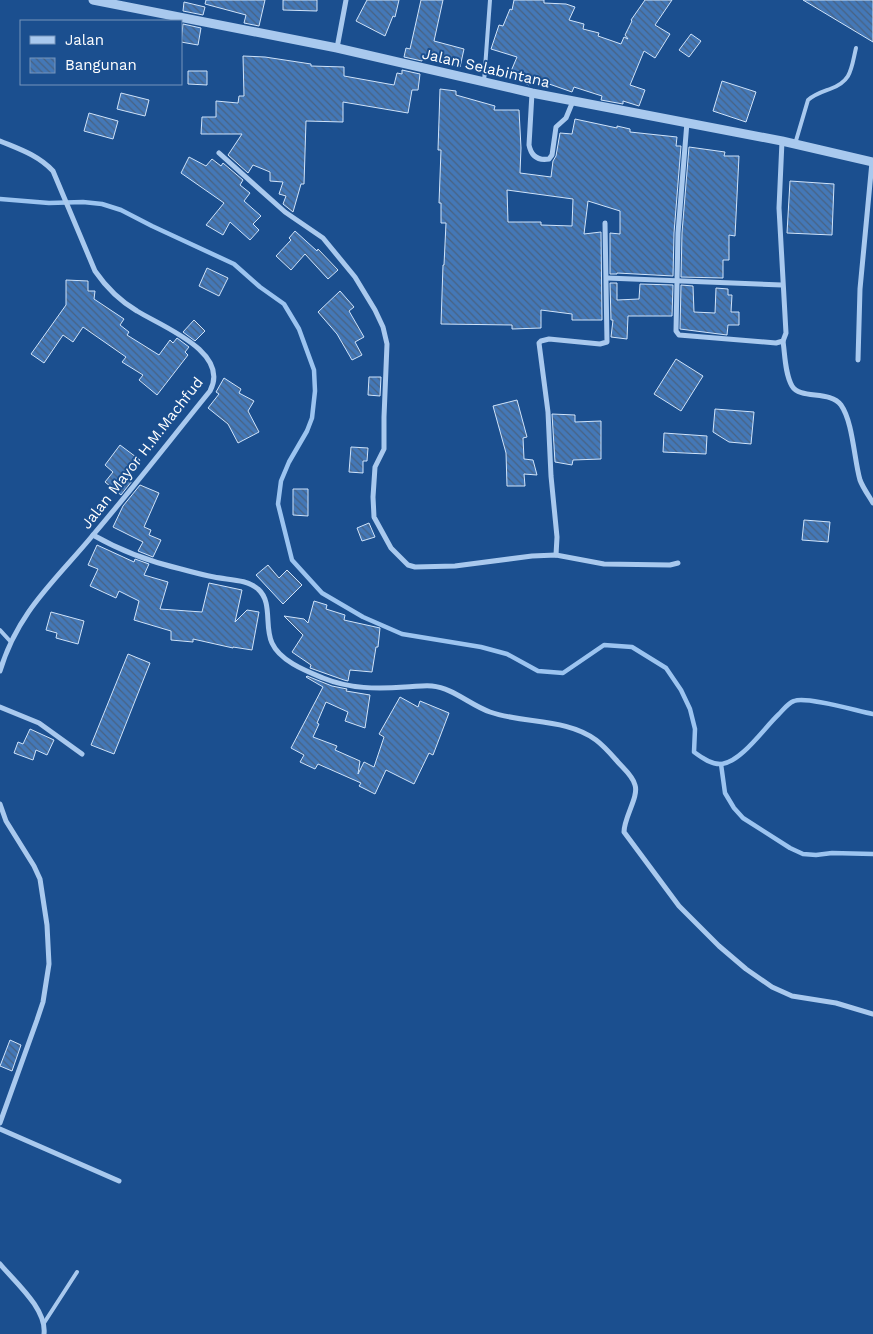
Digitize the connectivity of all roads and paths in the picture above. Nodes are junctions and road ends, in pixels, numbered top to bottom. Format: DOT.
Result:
graph roads {
  1 [pos="93,0"];
  2 [pos="346,0"];
  3 [pos="490,0"];
  4 [pos="337,48"];
  5 [pos="856,48"];
  6 [pos="484,82"];
  7 [pos="532,93"];
  8 [pos="573,101"];
  9 [pos="687,122"];
  10 [pos="0,141"];
  11 [pos="782,141"];
  12 [pos="795,144"];
  13 [pos="219,153"];
  14 [pos="873,162"];
  15 [pos="605,223"];
  16 [pos="607,278"];
  17 [pos="676,281"];
  18 [pos="782,285"];
  19 [pos="783,341"];
  20 [pos="858,360"];
  21 [pos="873,503"];
  22 [pos="94,535"];
  23 [pos="556,556"];
  24 [pos="678,563"];
  25 [pos="0,630"];
  26 [pos="10,641"];
  27 [pos="0,671"];
  28 [pos="0,707"];
  29 [pos="82,754"];
  30 [pos="0,804"];
  31 [pos="873,1014"];
  32 [pos="0,1123"];
  33 [pos="0,1129"];
  34 [pos="119,1181"];
  35 [pos="0,1264"];
  36 [pos="77,1272"];
  37 [pos="44,1323"];
  38 [pos="44,1334"];
  1 -- 4 [label="street, Jalan Selabintana"];
  2 -- 4 [label="street"];
  3 -- 6 [label="lane"];
  4 -- 6 [label="street, Jalan Selabintana"];
  5 -- 12 [label="lane"];
  6 -- 7 [label="street, Jalan Selabintana"];
  7 -- 8 [label="street, Jalan Selabintana"];
  7 -- 8 [label="street"];
  8 -- 9 [label="street, Jalan Selabintana"];
  9 -- 11 [label="street, Jalan Selabintana"];
  9 -- 17 [label="street"];
  10 -- 22 [label="street, Jalan Mayor H.M.Machfud"];
  11 -- 12 [label="street, Jalan Selabintana"];
  11 -- 18 [label="street"];
  12 -- 14 [label="street, Jalan Selabintana"];
  13 -- 23 [label="street"];
  14 -- 20 [label="street"];
  15 -- 16 [label="street"];
  16 -- 17 [label="street"];
  16 -- 23 [label="street"];
  17 -- 18 [label="street"];
  17 -- 19 [label="street"];
  18 -- 19 [label="street"];
  19 -- 21 [label="street"];
  22 -- 26 [label="street, Jalan Mayor H.M.Machfud"];
  22 -- 31 [label="street"];
  23 -- 24 [label="street"];
  25 -- 26 [label="lane"];
  26 -- 27 [label="street, Jalan Mayor H.M.Machfud"];
  28 -- 29 [label="street"];
  30 -- 32 [label="street"];
  33 -- 34 [label="street"];
  35 -- 37 [label="street"];
  36 -- 37 [label="lane"];
  37 -- 38 [label="street"];
}
